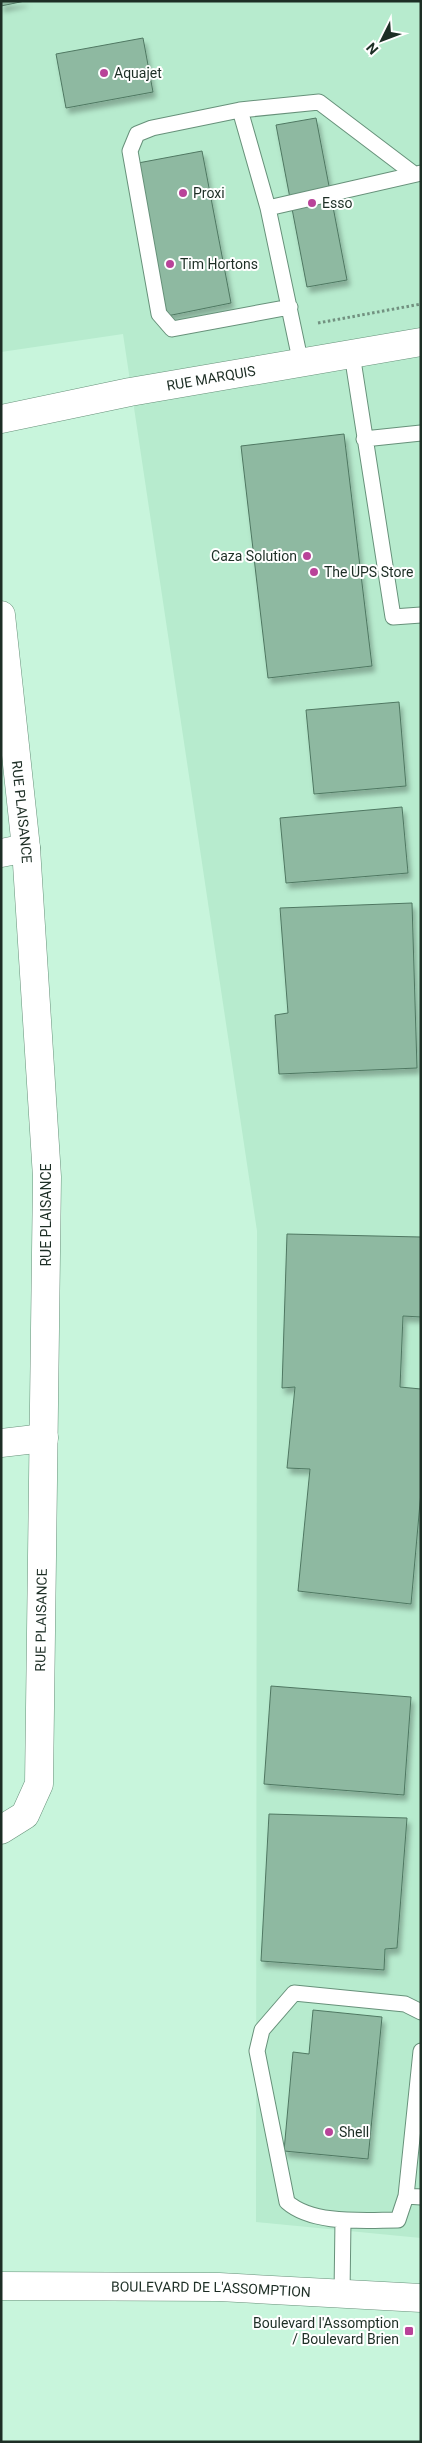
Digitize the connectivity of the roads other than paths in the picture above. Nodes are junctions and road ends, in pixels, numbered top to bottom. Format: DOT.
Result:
graph roads {
  1 [pos="240,110"];
  2 [pos="417,173"];
  3 [pos="268,208"];
  4 [pos="290,307"];
  5 [pos="421,342"];
  6 [pos="352,354"];
  7 [pos="301,364"];
  8 [pos="1,419"];
  9 [pos="421,434"];
  10 [pos="364,439"];
  11 [pos="1,614"];
  12 [pos="421,615"];
  13 [pos="14,850"];
  14 [pos="44,1438"];
  15 [pos="1,1442"];
  16 [pos="1,1830"];
  17 [pos="421,2012"];
  18 [pos="421,2051"];
  19 [pos="420,2067"];
  20 [pos="417,2116"];
  21 [pos="415,2160"];
  22 [pos="413,2196"];
  23 [pos="343,2220"];
  24 [pos="1,2286"];
  25 [pos="342,2294"];
  26 [pos="421,2298"];
  1 -- 2 [label="lane"];
  1 -- 3 [label="lane"];
  1 -- 4 [label="lane"];
  2 -- 3 [label="lane"];
  3 -- 4 [label="lane"];
  4 -- 7 [label="lane"];
  5 -- 6 [label="street, RUE MARQUIS"];
  6 -- 7 [label="street, RUE MARQUIS"];
  6 -- 10 [label="lane"];
  7 -- 8 [label="street, RUE MARQUIS"];
  9 -- 10 [label="lane"];
  10 -- 12 [label="lane"];
  11 -- 13 [label="street, RUE PLAISANCE"];
  13 -- 14 [label="street, RUE PLAISANCE"];
  14 -- 15 [label="street"];
  14 -- 16 [label="street, RUE PLAISANCE"];
  17 -- 23 [label="lane"];
  18 -- 19 [label="lane"];
  19 -- 20 [label="lane"];
  20 -- 21 [label="lane"];
  21 -- 22 [label="lane"];
  22 -- 23 [label="lane"];
  23 -- 25 [label="lane"];
  24 -- 25 [label="street, BOULEVARD DE L'ASSOMPTION"];
  25 -- 26 [label="street, BOULEVARD DE L'ASSOMPTION"];
}
